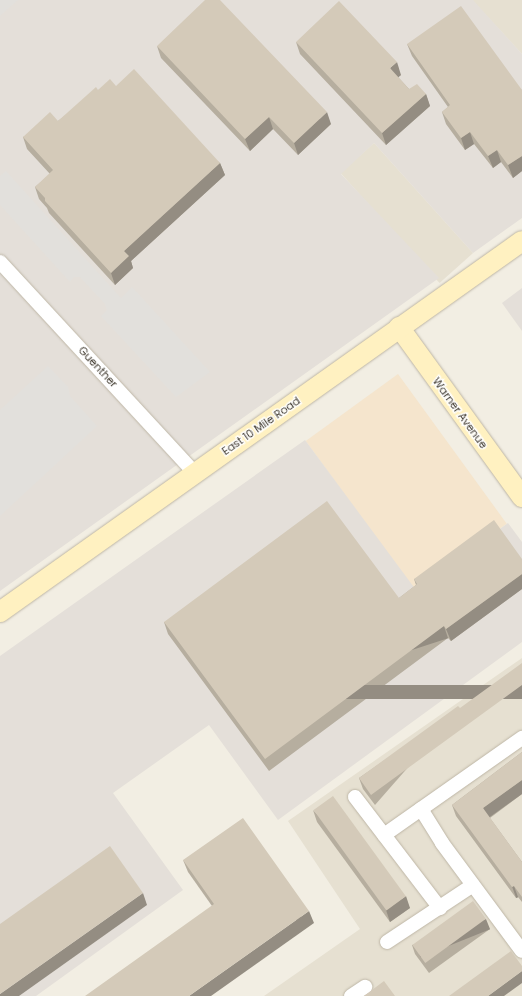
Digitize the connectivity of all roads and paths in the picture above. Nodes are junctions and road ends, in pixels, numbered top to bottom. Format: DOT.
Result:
graph roads {
  1 [pos="522,241"];
  2 [pos="0,262"];
  3 [pos="400,327"];
  4 [pos="195,473"];
  5 [pos="522,497"];
  6 [pos="0,612"];
  7 [pos="522,738"];
  8 [pos="355,797"];
  9 [pos="421,809"];
  10 [pos="384,835"];
  11 [pos="473,885"];
  12 [pos="440,908"];
  13 [pos="387,942"];
  14 [pos="522,951"];
  15 [pos="366,987"];
  16 [pos="351,996"];
  1 -- 3 [label="main road, East 10 Mile Road"];
  2 -- 4 [label="street, Guenther"];
  3 -- 4 [label="main road, East 10 Mile Road"];
  3 -- 5 [label="main road, Warner Avenue"];
  4 -- 6 [label="main road, East 10 Mile Road"];
  7 -- 9 [label="street"];
  8 -- 10 [label="street"];
  9 -- 10 [label="street"];
  9 -- 11 [label="street"];
  10 -- 12 [label="street"];
  11 -- 12 [label="street"];
  11 -- 14 [label="street"];
  12 -- 13 [label="street"];
  15 -- 16 [label="street"];
}
